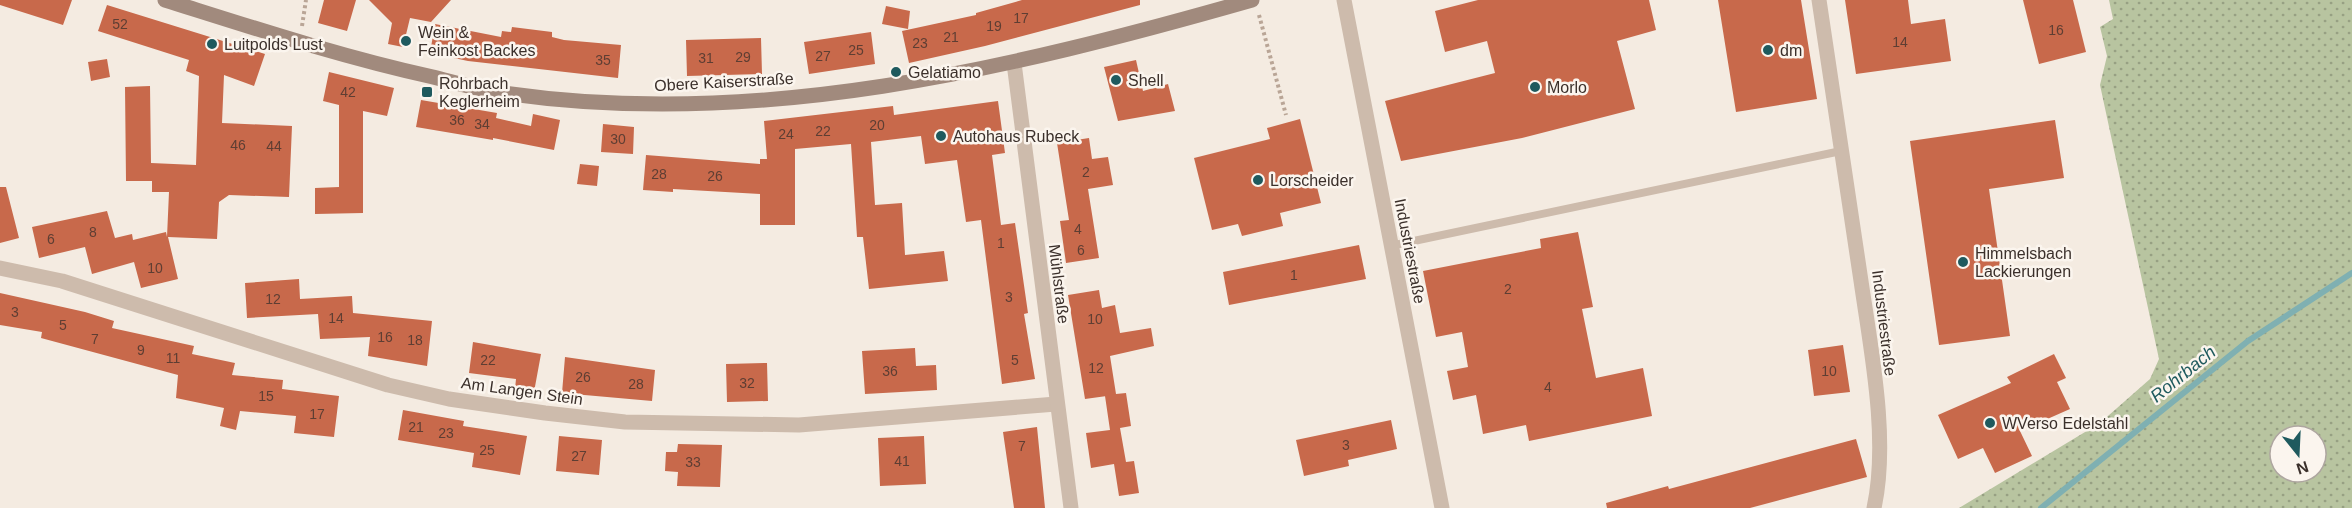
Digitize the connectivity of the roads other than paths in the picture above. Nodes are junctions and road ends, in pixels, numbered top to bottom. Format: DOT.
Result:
graph roads {
  1 [pos="165,0"];
  2 [pos="1252,0"];
  3 [pos="1344,0"];
  4 [pos="1819,0"];
  5 [pos="1217,5"];
  6 [pos="1014,63"];
  7 [pos="1841,151"];
  8 [pos="1390,246"];
  9 [pos="0,268"];
  10 [pos="1056,404"];
  11 [pos="1071,508"];
  12 [pos="1442,508"];
  13 [pos="1874,508"];
  1 -- 6 [label="main road, Obere Kaiserstraße"];
  2 -- 5 [label="main road, Obere Kaiserstraße"];
  3 -- 8 [label="street, Industriestraße"];
  4 -- 7 [label="street, Industriestraße"];
  5 -- 6 [label="main road, Obere Kaiserstraße"];
  6 -- 10 [label="street, Mühlstraße"];
  7 -- 8 [label="lane"];
  7 -- 13 [label="street, Industriestraße"];
  8 -- 12 [label="street, Industriestraße"];
  9 -- 10 [label="street, Am Langen Stein"];
  10 -- 11 [label="street, Mühlstraße"];
}
